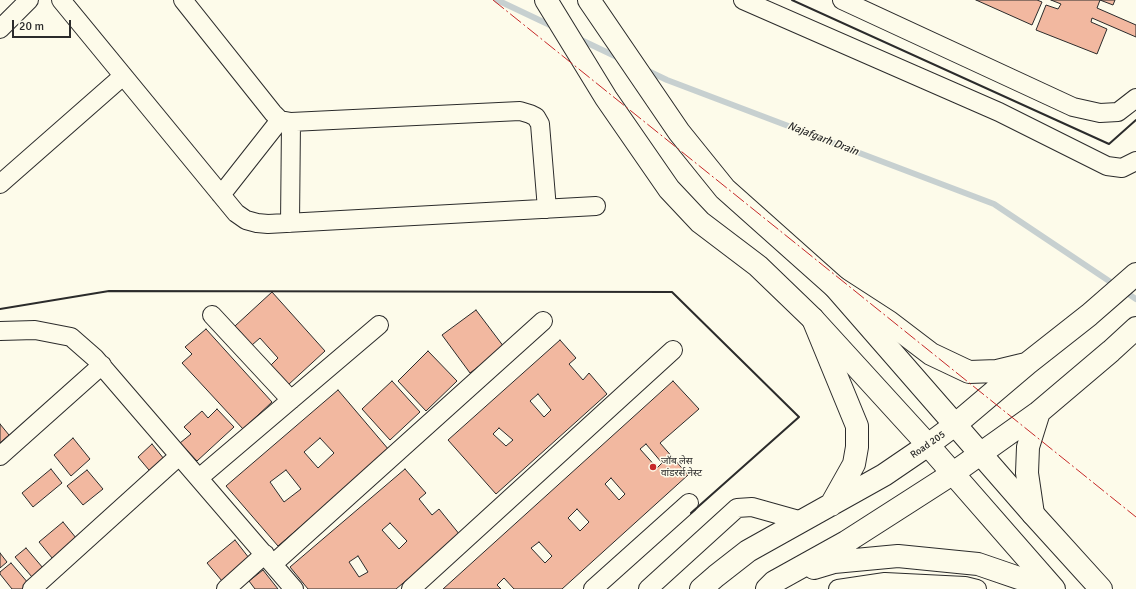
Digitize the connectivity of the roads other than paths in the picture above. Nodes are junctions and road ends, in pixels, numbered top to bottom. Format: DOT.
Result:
graph roads {
  1 [pos="29,0"];
  2 [pos="61,0"];
  3 [pos="183,0"];
  4 [pos="546,0"];
  5 [pos="589,0"];
  6 [pos="743,0"];
  7 [pos="842,0"];
  8 [pos="0,29"];
  9 [pos="123,76"];
  10 [pos="1136,98"];
  11 [pos="286,121"];
  12 [pos="1136,161"];
  13 [pos="0,184"];
  14 [pos="221,195"];
  15 [pos="596,206"];
  16 [pos="548,209"];
  17 [pos="290,223"];
  18 [pos="1136,274"];
  19 [pos="835,287"];
  20 [pos="212,315"];
  21 [pos="813,319"];
  22 [pos="543,321"];
  23 [pos="379,325"];
  24 [pos="1136,328"];
  25 [pos="0,331"];
  26 [pos="673,350"];
  27 [pos="1028,364"];
  28 [pos="102,365"];
  29 [pos="291,400"];
  30 [pos="1040,412"];
  31 [pos="956,424"];
  32 [pos="928,445"];
  33 [pos="981,453"];
  34 [pos="0,456"];
  35 [pos="179,456"];
  36 [pos="952,474"];
  37 [pos="199,478"];
  38 [pos="689,503"];
  39 [pos="830,506"];
  40 [pos="1033,514"];
  41 [pos="802,521"];
  42 [pos="269,559"];
  43 [pos="770,586"];
  44 [pos="32,589"];
  45 [pos="226,589"];
  46 [pos="294,589"];
  47 [pos="411,589"];
  48 [pos="593,589"];
  49 [pos="648,589"];
  50 [pos="701,589"];
  51 [pos="838,589"];
  52 [pos="977,589"];
  53 [pos="1052,589"];
  54 [pos="1101,589"];
  1 -- 8 [label="street"];
  2 -- 9 [label="street"];
  3 -- 11 [label="street"];
  4 -- 21 [label="main road"];
  5 -- 19 [label="main road"];
  6 -- 12 [label="street"];
  7 -- 10 [label="street"];
  9 -- 13 [label="street"];
  9 -- 14 [label="street"];
  11 -- 14 [label="street"];
  11 -- 16 [label="street"];
  11 -- 17 [label="street"];
  14 -- 17 [label="street"];
  15 -- 16 [label="street"];
  16 -- 17 [label="street"];
  18 -- 27 [label="main road, Road 205"];
  19 -- 27 [label="main road"];
  19 -- 31 [label="main road"];
  20 -- 29 [label="street"];
  21 -- 32 [label="main road"];
  21 -- 39 [label="main road"];
  22 -- 42 [label="street"];
  23 -- 29 [label="street"];
  24 -- 30 [label="main road"];
  25 -- 28 [label="street"];
  26 -- 47 [label="street"];
  27 -- 31 [label="main road, Road 205"];
  28 -- 34 [label="street"];
  28 -- 35 [label="street"];
  29 -- 37 [label="street"];
  30 -- 33 [label="main road"];
  30 -- 40 [label="main road"];
  31 -- 32 [label="main road, Road 205"];
  31 -- 33 [label="main road"];
  32 -- 36 [label="main road"];
  32 -- 39 [label="main road, Road 205"];
  33 -- 36 [label="main road"];
  33 -- 40 [label="main road"];
  35 -- 37 [label="street"];
  35 -- 44 [label="street"];
  36 -- 43 [label="main road"];
  36 -- 53 [label="main road"];
  37 -- 42 [label="street"];
  38 -- 48 [label="street"];
  39 -- 41 [label="main road, Road 205"];
  40 -- 54 [label="main road"];
  41 -- 49 [label="street"];
  41 -- 50 [label="main road, Road 205"];
  42 -- 45 [label="street"];
  42 -- 46 [label="street"];
  43 -- 53 [label="main road"];
  51 -- 52 [label="street"];
}
